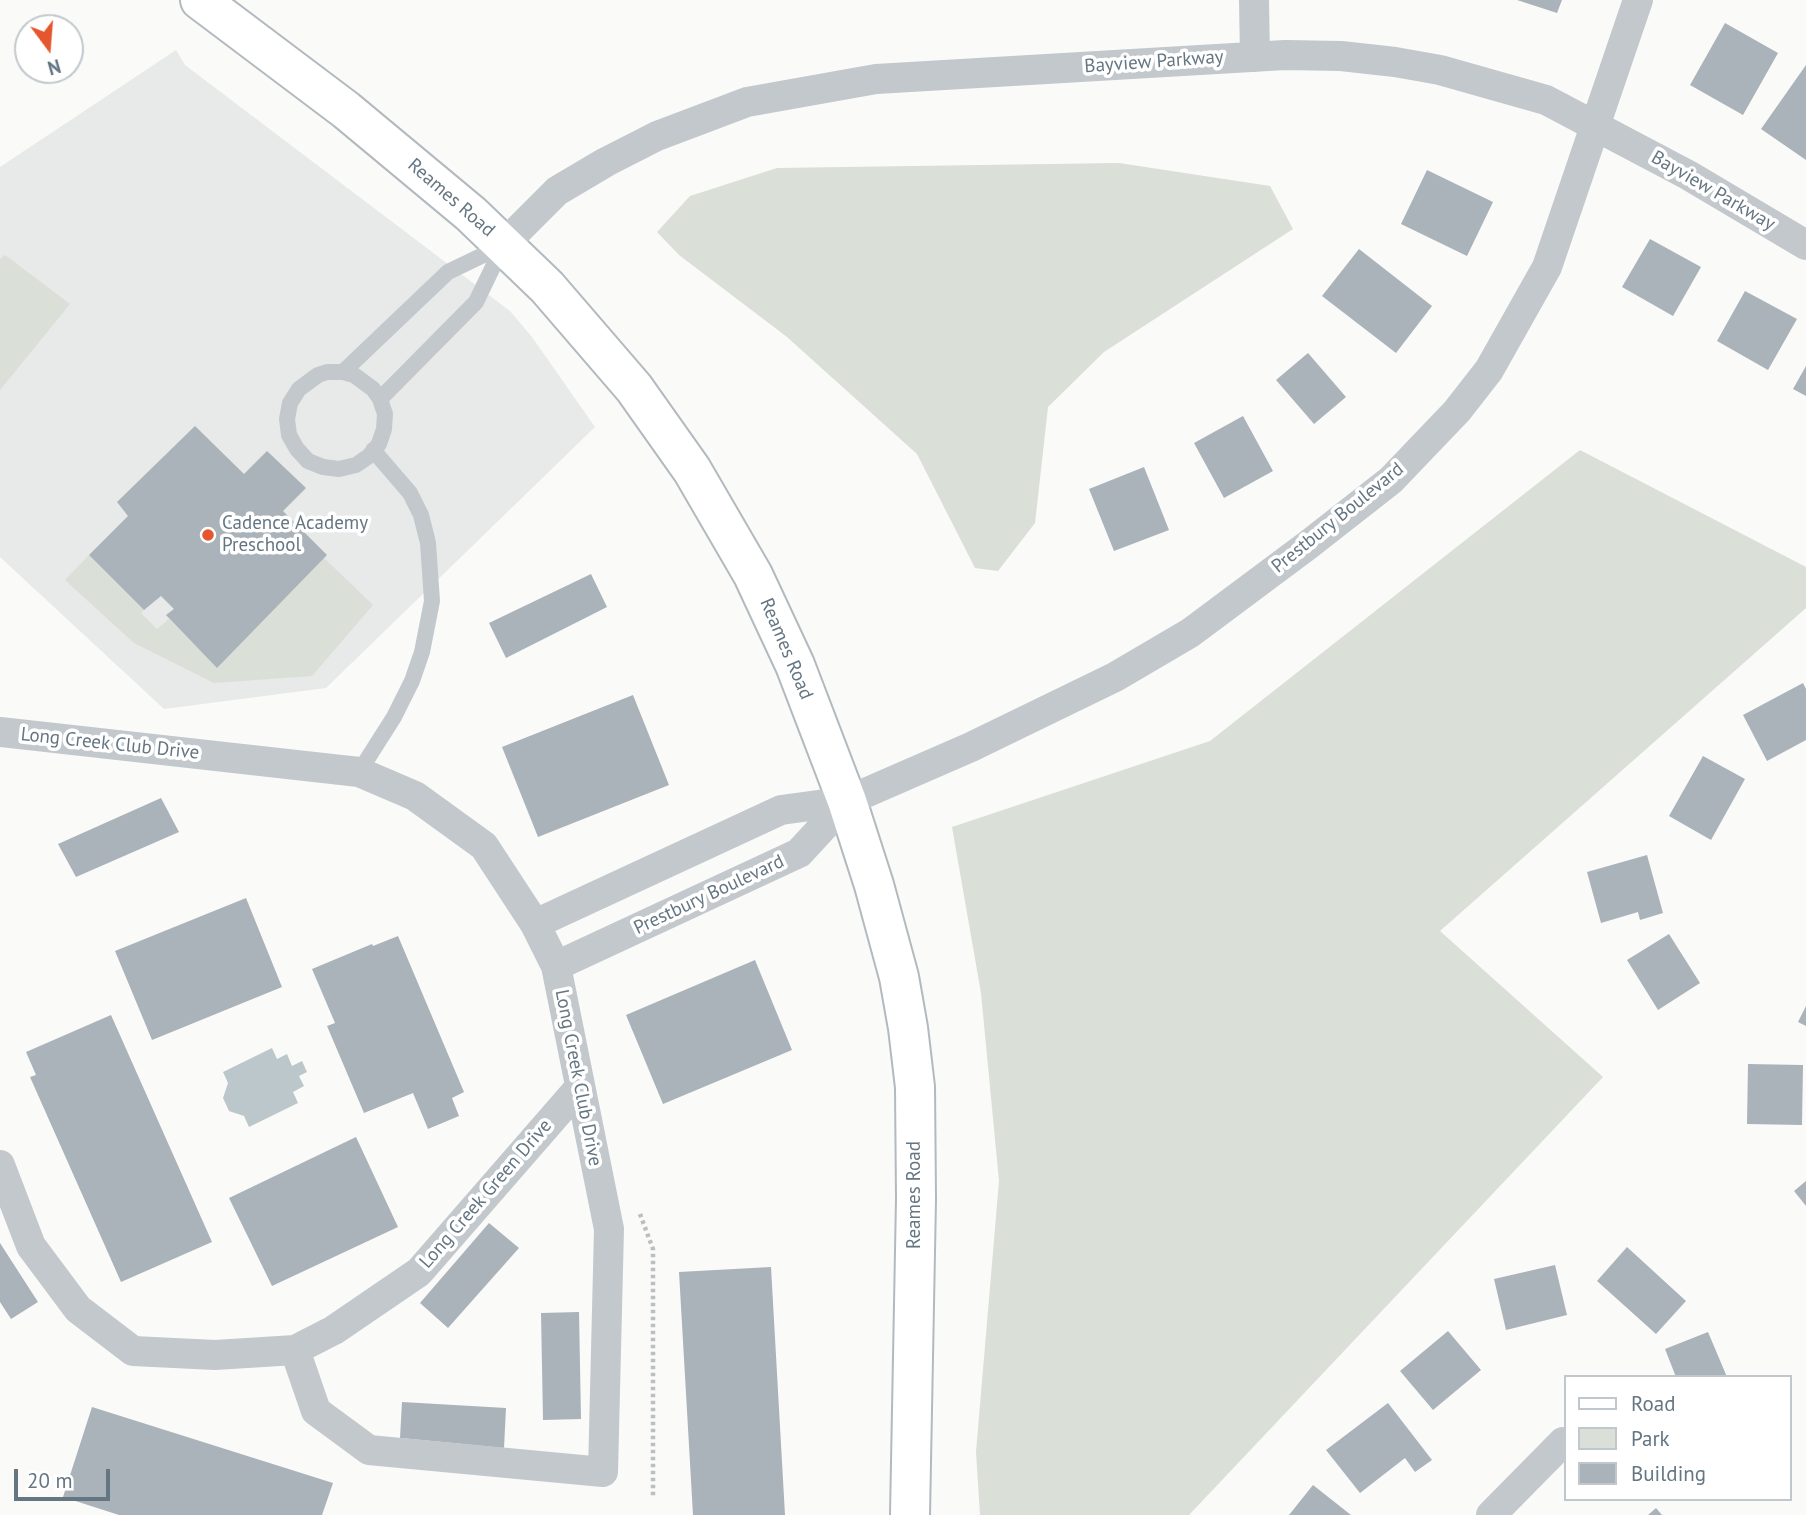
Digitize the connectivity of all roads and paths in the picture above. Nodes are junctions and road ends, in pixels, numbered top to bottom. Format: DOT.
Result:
graph roads {
  1 [pos="200,0"];
  2 [pos="1254,0"];
  3 [pos="1638,0"];
  4 [pos="1255,57"];
  5 [pos="1595,125"];
  6 [pos="504,244"];
  7 [pos="1806,244"];
  8 [pos="343,372"];
  9 [pos="380,399"];
  10 [pos="373,450"];
  11 [pos="0,732"];
  12 [pos="359,772"];
  13 [pos="847,801"];
  14 [pos="535,924"];
  15 [pos="555,966"];
  16 [pos="580,1087"];
  17 [pos="0,1165"];
  18 [pos="638,1206"];
  19 [pos="295,1350"];
  20 [pos="1563,1442"];
  21 [pos="653,1498"];
  22 [pos="910,1515"];
  23 [pos="1491,1515"];
  1 -- 6 [label="main road, Reames Road"];
  2 -- 4 [label="street"];
  3 -- 5 [label="street, Prestbury Boulevard"];
  4 -- 5 [label="street, Bayview Parkway"];
  4 -- 6 [label="street, Bayview Parkway"];
  5 -- 7 [label="street, Bayview Parkway"];
  5 -- 13 [label="street, Prestbury Boulevard"];
  6 -- 8 [label="lane"];
  6 -- 9 [label="lane"];
  6 -- 13 [label="main road, Reames Road"];
  8 -- 9 [label="lane"];
  8 -- 10 [label="lane"];
  9 -- 10 [label="lane"];
  10 -- 12 [label="lane"];
  11 -- 12 [label="street, Long Creek Club Drive"];
  12 -- 14 [label="street, Long Creek Club Drive"];
  13 -- 14 [label="street, Prestbury Boulevard"];
  13 -- 15 [label="street, Prestbury Boulevard"];
  13 -- 22 [label="main road, Reames Road"];
  14 -- 15 [label="street, Long Creek Club Drive"];
  15 -- 16 [label="street, Long Creek Club Drive"];
  16 -- 19 [label="street, Long Creek Green Drive"];
  16 -- 19 [label="street, Long Creek Club Drive"];
  17 -- 19 [label="street, Long Creek Green Drive"];
  18 -- 21 [label="path"];
  20 -- 23 [label="street"];
}
